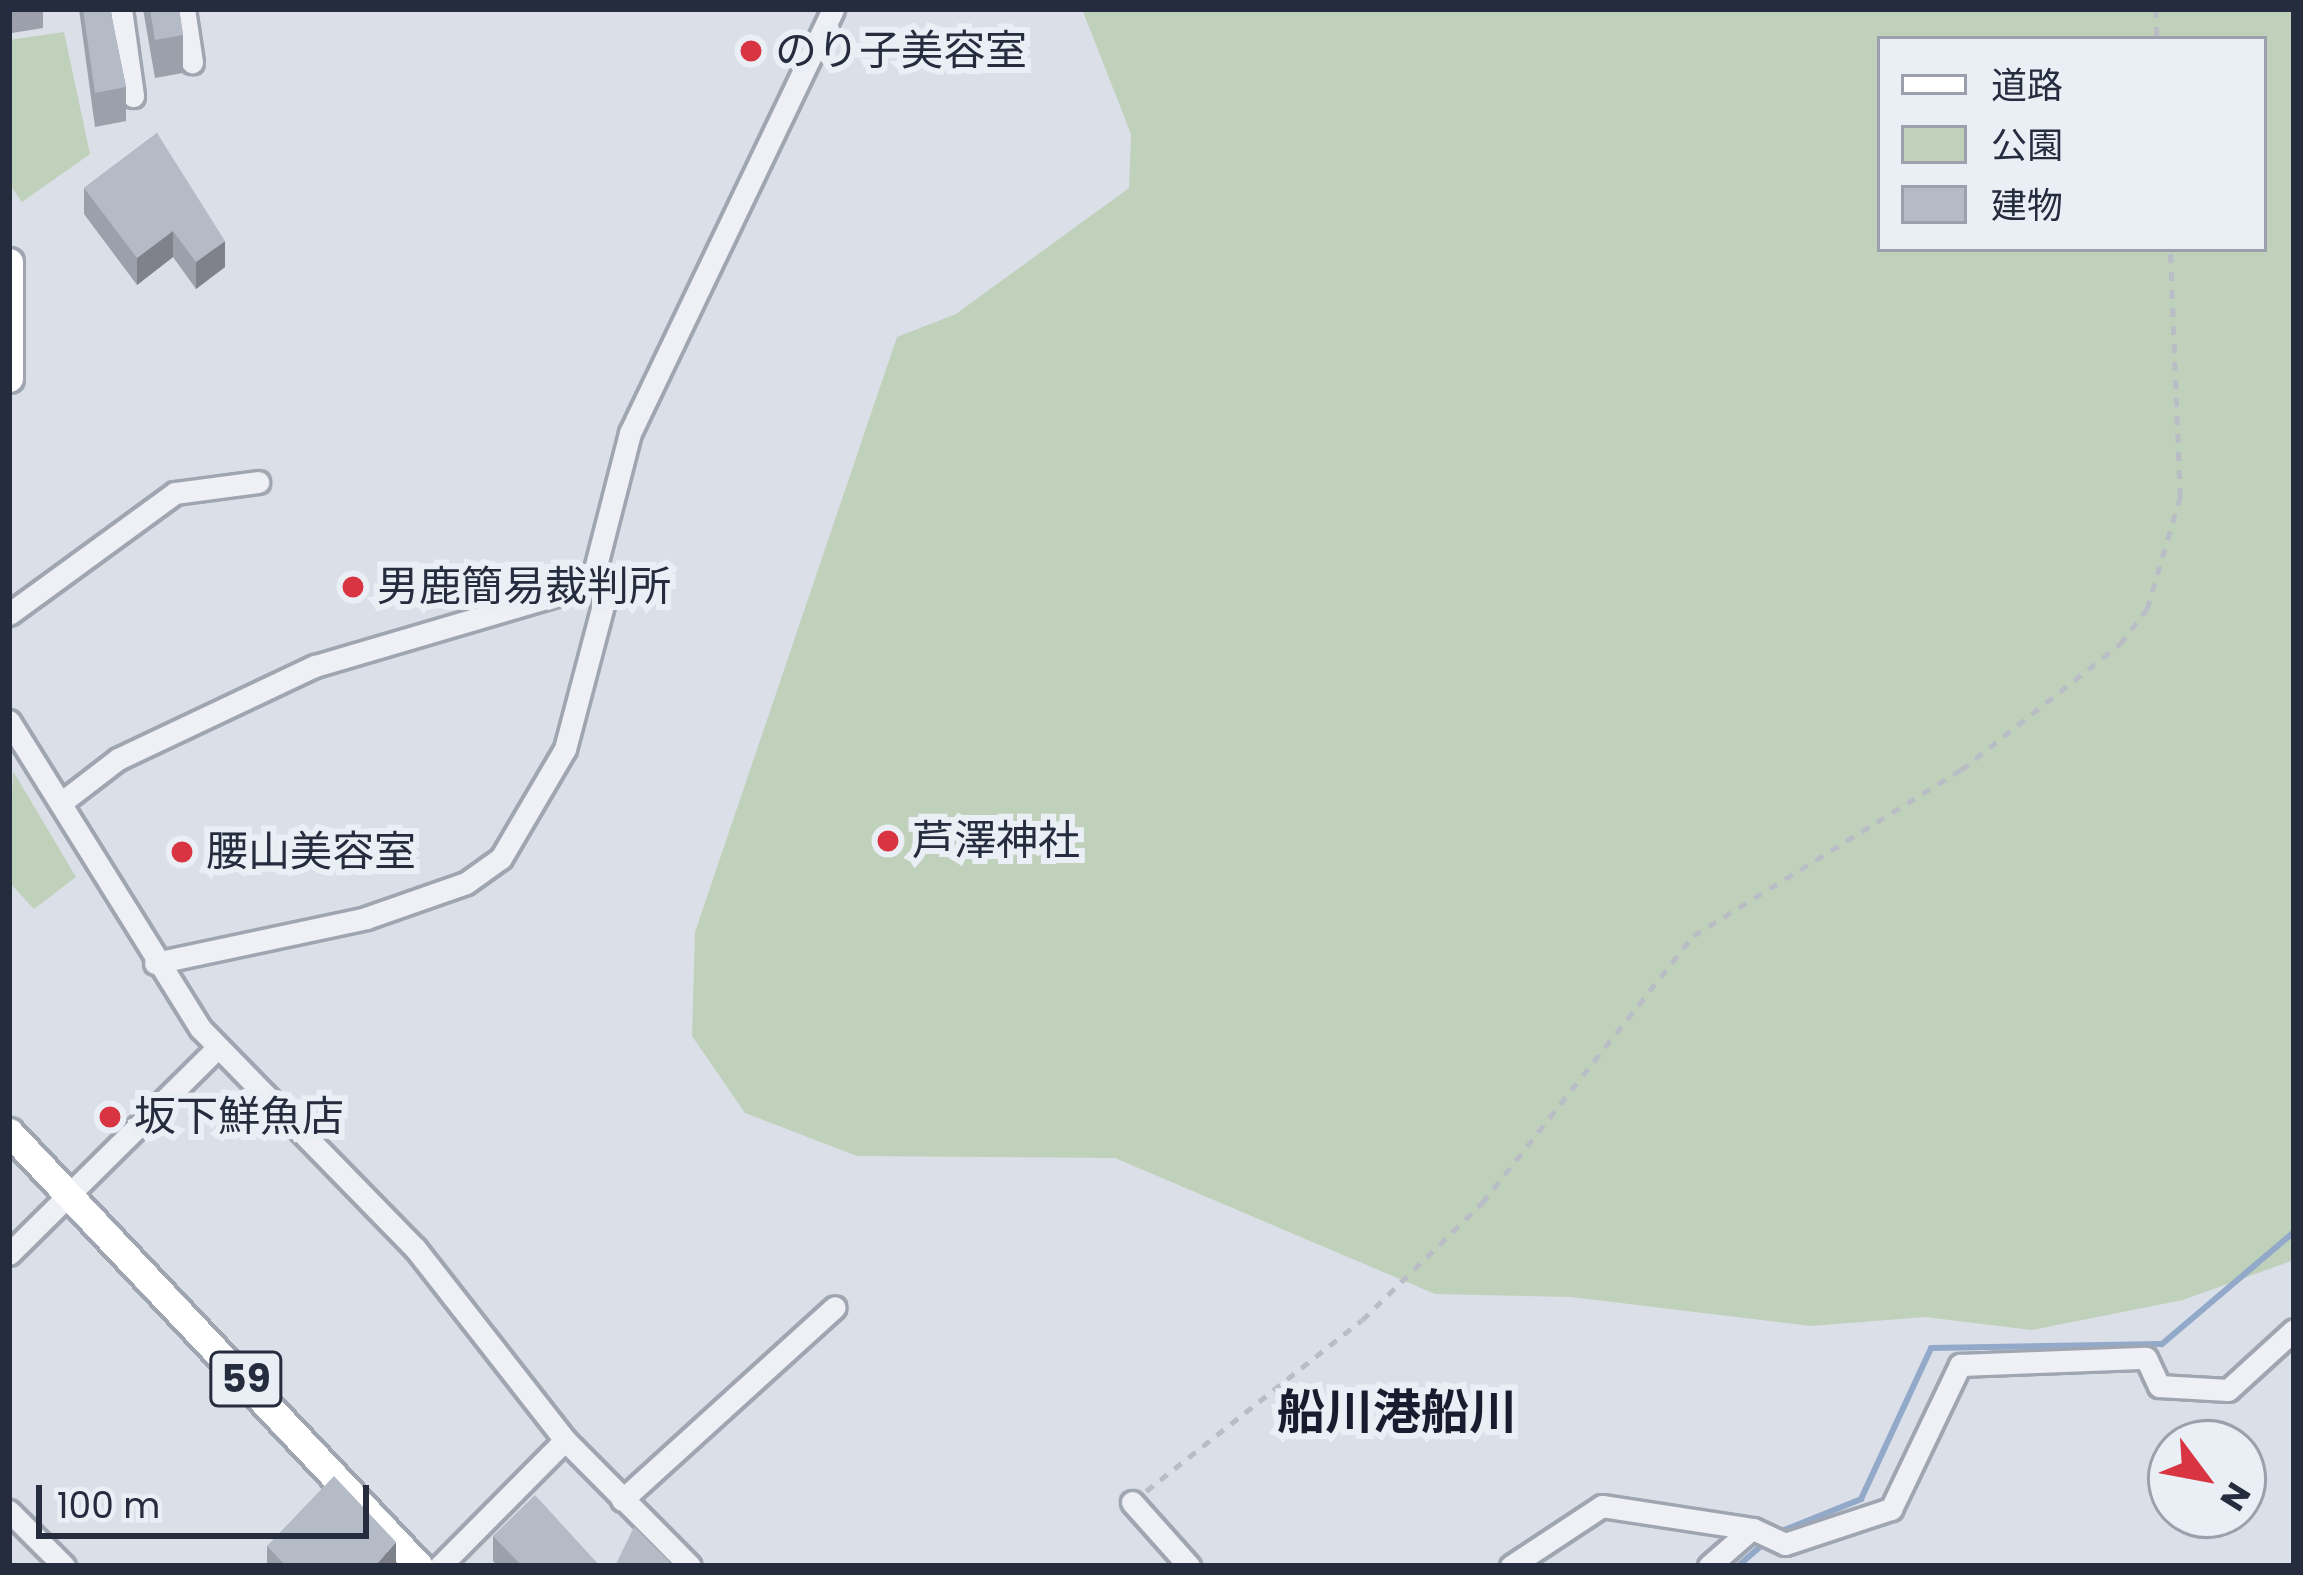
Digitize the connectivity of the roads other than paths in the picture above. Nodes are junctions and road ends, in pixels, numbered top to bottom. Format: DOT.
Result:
graph roads {
  1 [pos="121,9"];
  2 [pos="184,9"];
  3 [pos="833,9"];
  4 [pos="192,62"];
  5 [pos="133,96"];
  6 [pos="9,262"];
  7 [pos="9,378"];
  8 [pos="258,482"];
  9 [pos="598,574"];
  10 [pos="9,614"];
  11 [pos="9,721"];
  12 [pos="62,802"];
  13 [pos="155,963"];
  14 [pos="217,1048"];
  15 [pos="9,1132"];
  16 [pos="73,1192"];
  17 [pos="9,1254"];
  18 [pos="835,1307"];
  19 [pos="2294,1330"];
  20 [pos="565,1439"];
  21 [pos="622,1500"];
  22 [pos="1132,1502"];
  23 [pos="9,1511"];
  24 [pos="1749,1531"];
  25 [pos="64,1566"];
  26 [pos="419,1566"];
  27 [pos="440,1566"];
  28 [pos="690,1566"];
  29 [pos="1189,1566"];
  30 [pos="1510,1566"];
  31 [pos="1709,1566"];
  1 -- 5 [label="street"];
  2 -- 4 [label="street"];
  3 -- 9 [label="street"];
  6 -- 7 [label="main road"];
  8 -- 10 [label="street"];
  9 -- 12 [label="street"];
  9 -- 13 [label="street"];
  11 -- 12 [label="street"];
  12 -- 13 [label="street"];
  13 -- 14 [label="street"];
  14 -- 16 [label="street"];
  14 -- 20 [label="street"];
  15 -- 16 [label="main road, 59"];
  16 -- 17 [label="street"];
  16 -- 26 [label="main road, 59"];
  18 -- 21 [label="street"];
  19 -- 24 [label="street"];
  20 -- 21 [label="street"];
  20 -- 27 [label="street"];
  21 -- 28 [label="street"];
  22 -- 29 [label="street"];
  23 -- 25 [label="street"];
  24 -- 30 [label="street"];
  24 -- 31 [label="street"];
}
